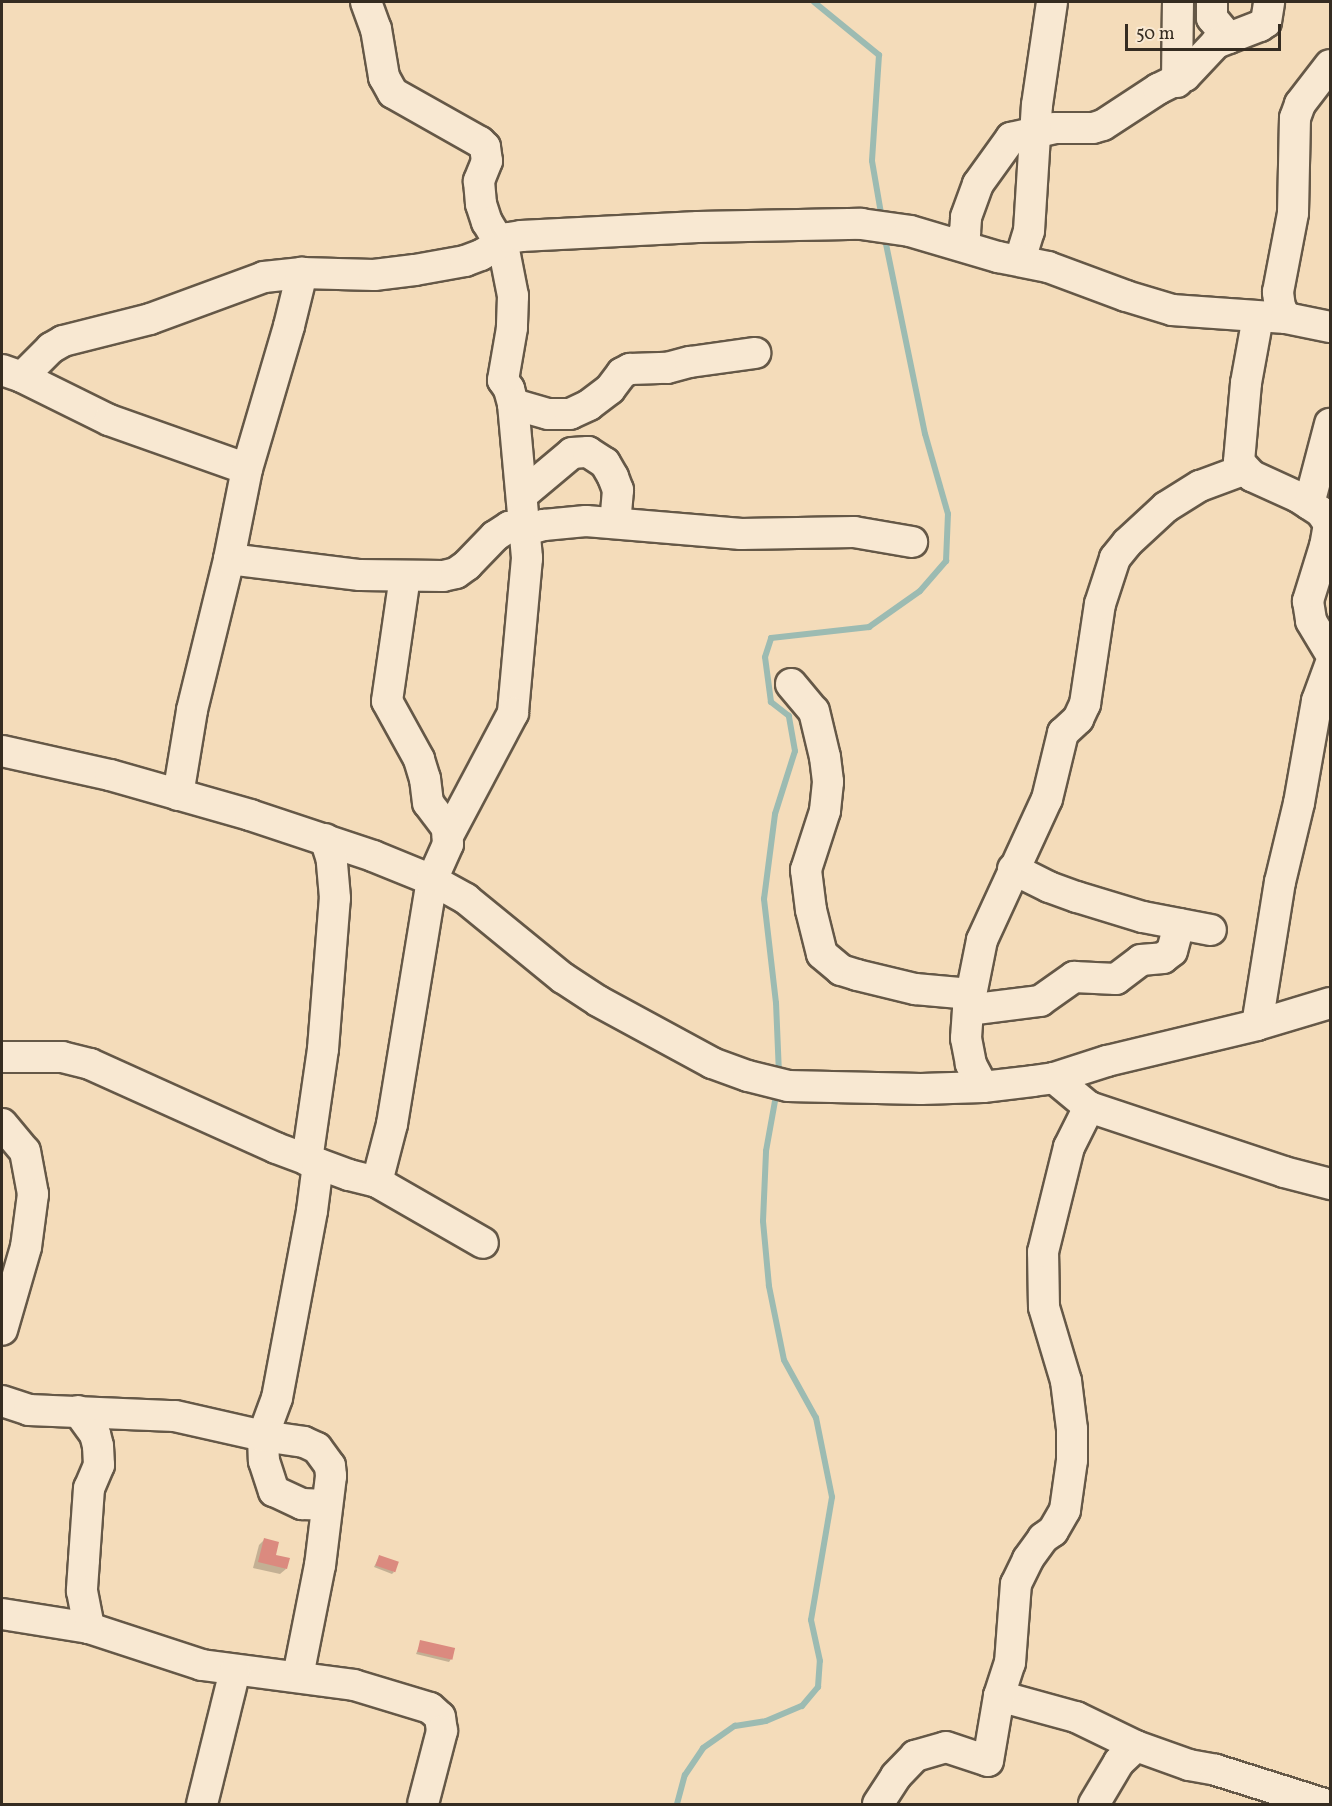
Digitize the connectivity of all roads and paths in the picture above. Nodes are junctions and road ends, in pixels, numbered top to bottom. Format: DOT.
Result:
graph roads {
  1 [pos="366,2"];
  2 [pos="1052,2"];
  3 [pos="1178,2"];
  4 [pos="1212,2"];
  5 [pos="1269,2"];
  6 [pos="1229,38"];
  7 [pos="1330,65"];
  8 [pos="1177,82"];
  9 [pos="1035,131"];
  10 [pos="501,243"];
  11 [pos="956,243"];
  12 [pos="1020,260"];
  13 [pos="302,273"];
  14 [pos="1272,318"];
  15 [pos="1330,327"];
  16 [pos="755,353"];
  17 [pos="12,374"];
  18 [pos="513,404"];
  19 [pos="1330,424"];
  20 [pos="246,469"];
  21 [pos="1244,470"];
  22 [pos="1309,504"];
  23 [pos="524,517"];
  24 [pos="615,523"];
  25 [pos="912,542"];
  26 [pos="229,559"];
  27 [pos="405,576"];
  28 [pos="1330,653"];
  29 [pos="1330,665"];
  30 [pos="791,684"];
  31 [pos="2,751"];
  32 [pos="178,795"];
  33 [pos="448,836"];
  34 [pos="325,839"];
  35 [pos="1013,869"];
  36 [pos="432,880"];
  37 [pos="1179,924"];
  38 [pos="1211,930"];
  39 [pos="970,1002"];
  40 [pos="1330,1003"];
  41 [pos="1257,1024"];
  42 [pos="2,1057"];
  43 [pos="1054,1078"];
  44 [pos="983,1088"];
  45 [pos="1089,1107"];
  46 [pos="2,1124"];
  47 [pos="312,1162"];
  48 [pos="377,1182"];
  49 [pos="1330,1184"];
  50 [pos="483,1243"];
  51 [pos="2,1330"];
  52 [pos="2,1401"];
  53 [pos="78,1411"];
  54 [pos="263,1436"];
  55 [pos="327,1505"];
  56 [pos="2,1614"];
  57 [pos="89,1628"];
  58 [pos="235,1671"];
  59 [pos="298,1676"];
  60 [pos="999,1696"];
  61 [pos="1136,1746"];
  62 [pos="202,1804"];
  63 [pos="423,1804"];
  64 [pos="878,1804"];
  65 [pos="1094,1804"];
  66 [pos="1324,1804"];
  1 -- 10 [label="street"];
  2 -- 9 [label="street"];
  3 -- 8 [label="street"];
  4 -- 6 [label="street"];
  5 -- 6 [label="street"];
  6 -- 8 [label="street"];
  7 -- 14 [label="street"];
  8 -- 9 [label="street"];
  9 -- 11 [label="street"];
  9 -- 12 [label="street"];
  10 -- 11 [label="street"];
  10 -- 13 [label="street"];
  10 -- 18 [label="street"];
  11 -- 12 [label="street"];
  12 -- 14 [label="street"];
  13 -- 17 [label="street"];
  13 -- 20 [label="street"];
  14 -- 15 [label="street"];
  14 -- 21 [label="street"];
  16 -- 18 [label="street"];
  17 -- 20 [label="street"];
  18 -- 23 [label="street"];
  19 -- 22 [label="street"];
  20 -- 26 [label="street"];
  21 -- 22 [label="street"];
  21 -- 35 [label="street"];
  22 -- 28 [label="street"];
  23 -- 24 [label="street"];
  23 -- 24 [label="street"];
  23 -- 27 [label="street"];
  23 -- 33 [label="street"];
  24 -- 25 [label="street"];
  26 -- 27 [label="street"];
  26 -- 32 [label="street"];
  27 -- 33 [label="street"];
  29 -- 41 [label="street"];
  30 -- 39 [label="street"];
  31 -- 32 [label="street"];
  32 -- 34 [label="street"];
  33 -- 36 [label="street"];
  34 -- 36 [label="street"];
  34 -- 47 [label="street"];
  35 -- 37 [label="street"];
  35 -- 39 [label="street"];
  36 -- 44 [label="street"];
  36 -- 48 [label="street"];
  37 -- 38 [label="street"];
  37 -- 39 [label="street"];
  39 -- 44 [label="street"];
  40 -- 41 [label="street"];
  41 -- 43 [label="street"];
  42 -- 47 [label="street"];
  43 -- 44 [label="street"];
  43 -- 45 [label="street"];
  45 -- 49 [label="street"];
  45 -- 60 [label="street"];
  46 -- 51 [label="street"];
  47 -- 48 [label="street"];
  47 -- 54 [label="street"];
  48 -- 50 [label="street"];
  52 -- 53 [label="street"];
  53 -- 54 [label="street"];
  53 -- 57 [label="street"];
  54 -- 55 [label="street"];
  54 -- 55 [label="street"];
  55 -- 59 [label="street"];
  56 -- 57 [label="street"];
  57 -- 58 [label="street"];
  58 -- 59 [label="street"];
  58 -- 62 [label="street"];
  59 -- 63 [label="street"];
  60 -- 61 [label="street"];
  60 -- 64 [label="street"];
  61 -- 65 [label="street"];
  61 -- 66 [label="street"];
}
